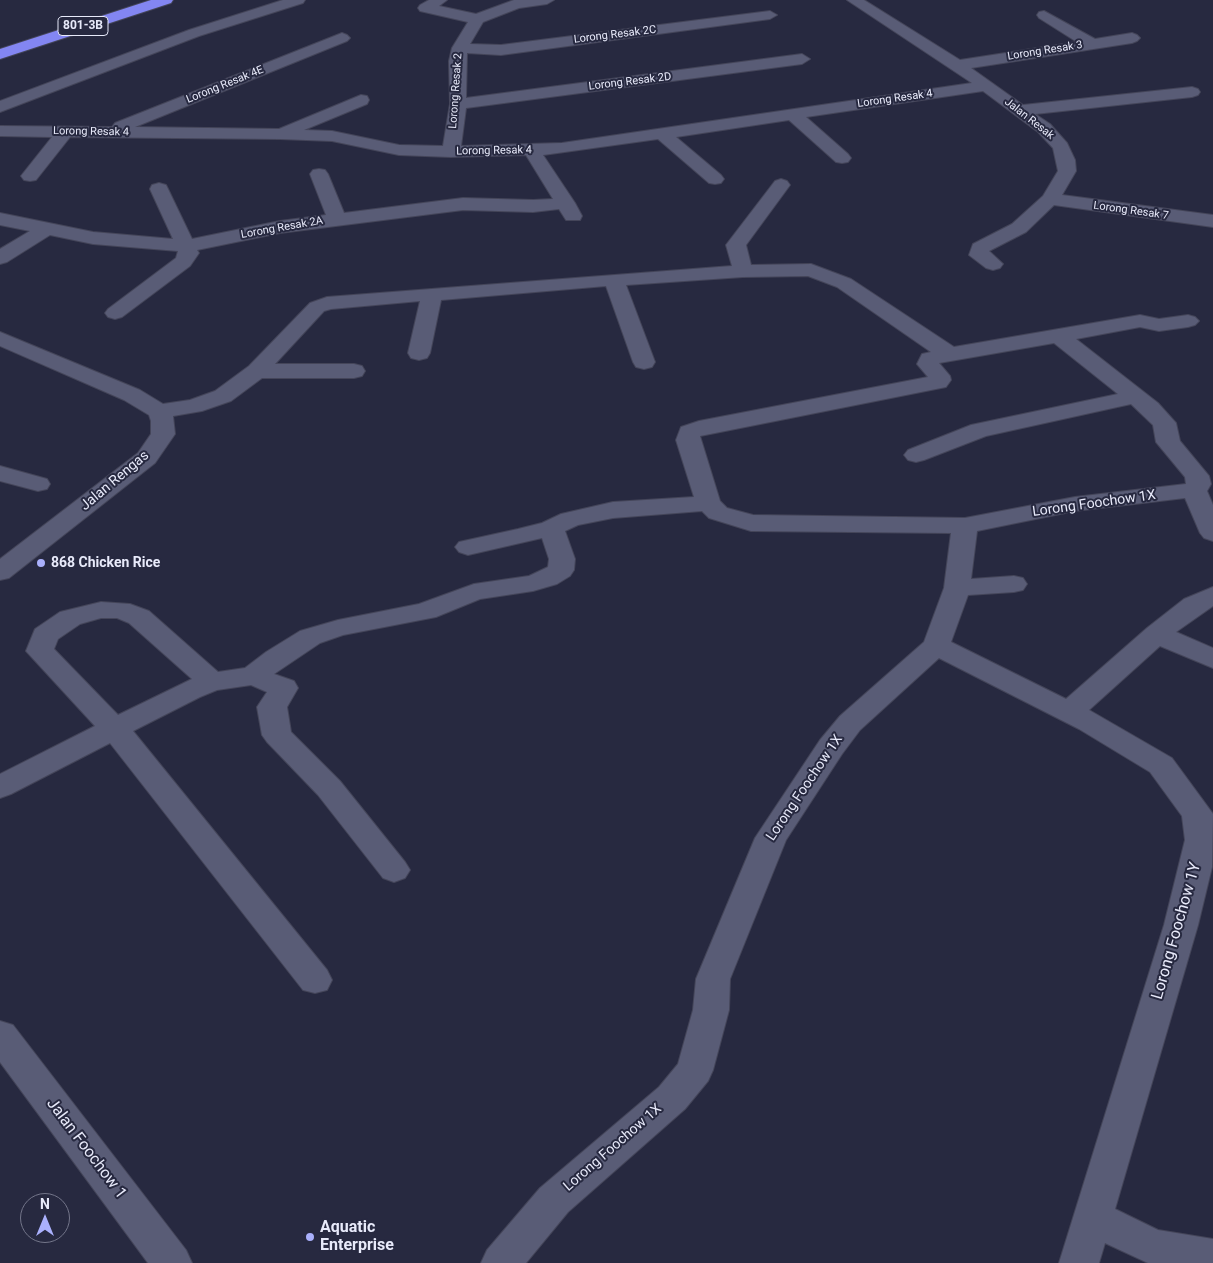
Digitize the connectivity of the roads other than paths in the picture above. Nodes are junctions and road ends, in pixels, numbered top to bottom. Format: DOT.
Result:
graph roads {
  1 [pos="128,0"];
  2 [pos="166,0"];
  3 [pos="298,0"];
  4 [pos="440,0"];
  5 [pos="547,0"];
  6 [pos="854,0"];
  7 [pos="770,15"];
  8 [pos="1044,15"];
  9 [pos="477,19"];
  10 [pos="342,38"];
  11 [pos="1132,38"];
  12 [pos="0,42"];
  13 [pos="1092,44"];
  14 [pos="460,48"];
  15 [pos="0,54"];
  16 [pos="802,59"];
  17 [pos="957,64"];
  18 [pos="985,86"];
  19 [pos="1192,92"];
  20 [pos="361,100"];
  21 [pos="458,104"];
  22 [pos="0,108"];
  23 [pos="1021,110"];
  24 [pos="792,114"];
  25 [pos="0,131"];
  26 [pos="65,132"];
  27 [pos="108,132"];
  28 [pos="661,133"];
  29 [pos="280,134"];
  30 [pos="531,150"];
  31 [pos="450,152"];
  32 [pos="842,158"];
  33 [pos="319,174"];
  34 [pos="30,176"];
  35 [pos="715,179"];
  36 [pos="781,185"];
  37 [pos="159,189"];
  38 [pos="1050,199"];
  39 [pos="0,219"];
  40 [pos="337,219"];
  41 [pos="1213,221"];
  42 [pos="46,229"];
  43 [pos="187,246"];
  44 [pos="0,258"];
  45 [pos="993,264"];
  46 [pos="743,271"];
  47 [pos="614,280"];
  48 [pos="432,295"];
  49 [pos="115,313"];
  50 [pos="1188,321"];
  51 [pos="1059,336"];
  52 [pos="0,338"];
  53 [pos="419,353"];
  54 [pos="949,354"];
  55 [pos="644,362"];
  56 [pos="256,371"];
  57 [pos="354,371"];
  58 [pos="1134,397"];
  59 [pos="159,412"];
  60 [pos="916,455"];
  61 [pos="0,473"];
  62 [pos="38,484"];
  63 [pos="1194,490"];
  64 [pos="708,503"];
  65 [pos="965,526"];
  66 [pos="551,528"];
  67 [pos="1213,533"];
  68 [pos="468,547"];
  69 [pos="0,572"];
  70 [pos="1014,584"];
  71 [pos="957,588"];
  72 [pos="1213,595"];
  73 [pos="1157,634"];
  74 [pos="936,646"];
  75 [pos="1213,659"];
  76 [pos="253,676"];
  77 [pos="212,682"];
  78 [pos="1069,712"];
  79 [pos="115,729"];
  80 [pos="0,787"];
  81 [pos="394,870"];
  82 [pos="315,980"];
  83 [pos="0,1035"];
  84 [pos="1092,1217"];
  85 [pos="1213,1257"];
  86 [pos="172,1263"];
  87 [pos="501,1263"];
  88 [pos="1079,1263"];
  1 -- 12 [label="highway"];
  2 -- 15 [label="highway, 801-3B"];
  3 -- 22 [label="street"];
  4 -- 9 [label="street"];
  5 -- 9 [label="street"];
  6 -- 17 [label="street, Jalan Resak"];
  7 -- 14 [label="street, Lorong Resak 2C"];
  8 -- 13 [label="street"];
  9 -- 14 [label="street, Lorong Resak 2"];
  10 -- 27 [label="street, Lorong Resak 4E"];
  11 -- 13 [label="street, Lorong Resak 3"];
  13 -- 17 [label="street, Lorong Resak 3"];
  14 -- 21 [label="street, Lorong Resak 2"];
  16 -- 21 [label="street, Lorong Resak 2D"];
  17 -- 18 [label="street, Jalan Resak"];
  18 -- 23 [label="street, Jalan Resak"];
  18 -- 24 [label="street, Lorong Resak 4"];
  19 -- 23 [label="street"];
  20 -- 29 [label="street"];
  21 -- 31 [label="street, Lorong Resak 2"];
  23 -- 38 [label="street, Jalan Resak"];
  24 -- 28 [label="street, Lorong Resak 4"];
  24 -- 32 [label="street"];
  25 -- 26 [label="street, Lorong Resak 4"];
  26 -- 27 [label="street, Lorong Resak 4"];
  26 -- 34 [label="street"];
  27 -- 29 [label="street, Lorong Resak 4"];
  28 -- 30 [label="street, Lorong Resak 4"];
  28 -- 35 [label="street"];
  29 -- 31 [label="street, Lorong Resak 4"];
  30 -- 31 [label="street, Lorong Resak 4"];
  30 -- 40 [label="street, Lorong Resak 2A"];
  33 -- 40 [label="street"];
  36 -- 46 [label="street"];
  37 -- 43 [label="street"];
  38 -- 41 [label="street, Lorong Resak 7"];
  38 -- 45 [label="street, Jalan Resak"];
  39 -- 42 [label="street, Lorong Resak 2A"];
  40 -- 43 [label="street, Lorong Resak 2A"];
  42 -- 43 [label="street, Lorong Resak 2A"];
  42 -- 44 [label="street"];
  43 -- 49 [label="street"];
  46 -- 47 [label="street"];
  46 -- 54 [label="street"];
  47 -- 48 [label="street"];
  47 -- 55 [label="street"];
  48 -- 53 [label="street"];
  48 -- 56 [label="street"];
  50 -- 51 [label="street"];
  51 -- 54 [label="street"];
  51 -- 58 [label="street"];
  52 -- 59 [label="street"];
  54 -- 64 [label="street"];
  56 -- 57 [label="street"];
  56 -- 59 [label="street"];
  58 -- 60 [label="street"];
  58 -- 63 [label="street"];
  59 -- 69 [label="street, Jalan Rengas"];
  61 -- 62 [label="street"];
  63 -- 65 [label="street, Lorong Foochow 1X"];
  63 -- 67 [label="street"];
  64 -- 65 [label="street"];
  64 -- 66 [label="street"];
  65 -- 71 [label="street, Lorong Foochow 1X"];
  66 -- 68 [label="street"];
  66 -- 76 [label="street"];
  70 -- 71 [label="street"];
  71 -- 74 [label="street, Lorong Foochow 1X"];
  72 -- 73 [label="street"];
  73 -- 75 [label="street"];
  73 -- 78 [label="street"];
  74 -- 78 [label="street, Lorong Foochow 1Y"];
  74 -- 87 [label="street, Lorong Foochow 1X"];
  76 -- 77 [label="street"];
  76 -- 81 [label="street"];
  77 -- 79 [label="street"];
  77 -- 79 [label="street"];
  78 -- 84 [label="street, Lorong Foochow 1Y"];
  79 -- 80 [label="street"];
  79 -- 82 [label="street"];
  83 -- 86 [label="street, Jalan Foochow 1"];
  84 -- 85 [label="street"];
  84 -- 88 [label="street, Lorong Foochow 1Y"];
}
